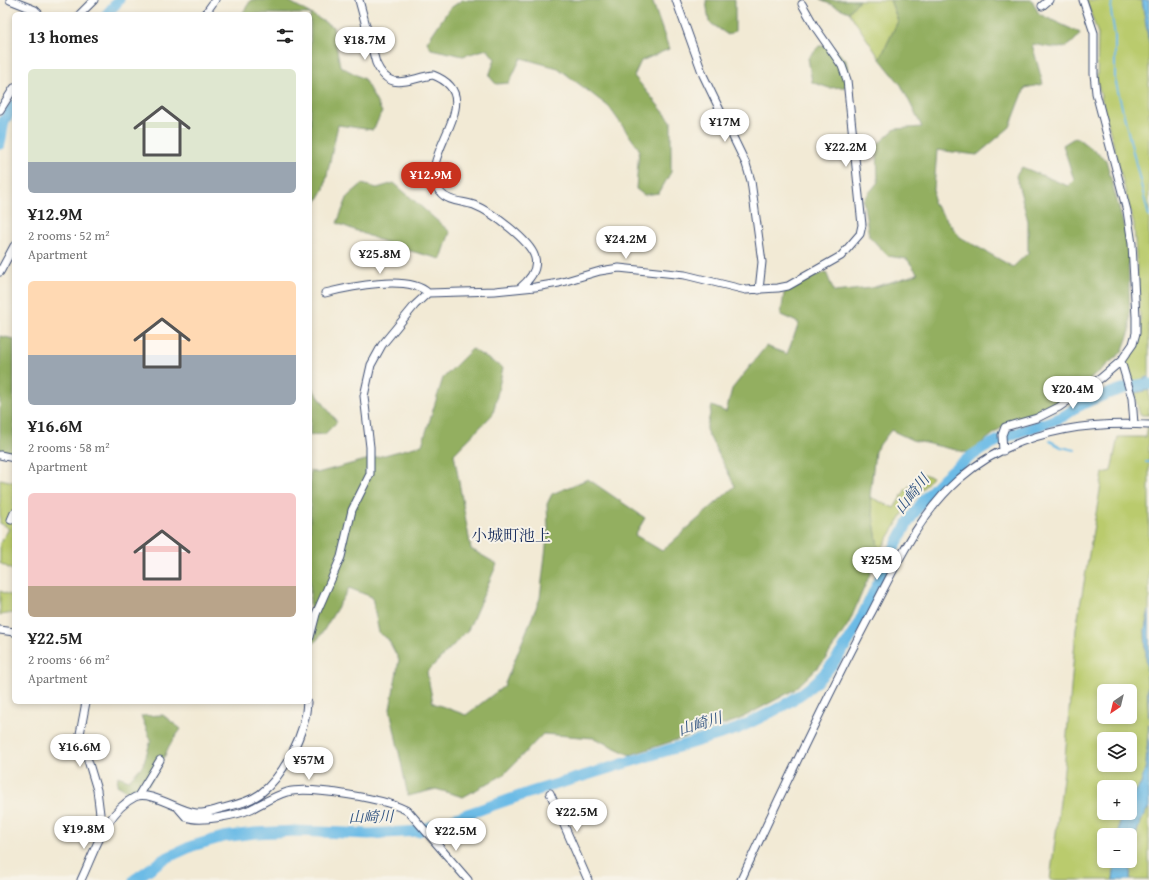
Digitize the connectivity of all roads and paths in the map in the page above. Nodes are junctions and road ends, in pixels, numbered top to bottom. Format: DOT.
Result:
graph roads {
  1 [pos="10,0"];
  2 [pos="94,0"];
  3 [pos="215,0"];
  4 [pos="359,0"];
  5 [pos="676,0"];
  6 [pos="1049,0"];
  7 [pos="1083,0"];
  8 [pos="802,4"];
  9 [pos="1042,6"];
  10 [pos="37,12"];
  11 [pos="82,12"];
  12 [pos="206,12"];
  13 [pos="12,91"];
  14 [pos="0,110"];
  15 [pos="12,250"];
  16 [pos="0,272"];
  17 [pos="520,288"];
  18 [pos="759,290"];
  19 [pos="325,293"];
  20 [pos="428,293"];
  21 [pos="1120,361"];
  22 [pos="1134,424"];
  23 [pos="1149,425"];
  24 [pos="1002,447"];
  25 [pos="0,455"];
  26 [pos="12,458"];
  27 [pos="312,629"];
  28 [pos="0,630"];
  29 [pos="12,632"];
  30 [pos="86,704"];
  31 [pos="307,704"];
  32 [pos="160,760"];
  33 [pos="550,793"];
  34 [pos="138,796"];
  35 [pos="179,809"];
  36 [pos="105,829"];
  37 [pos="81,880"];
  38 [pos="468,880"];
  39 [pos="588,880"];
  40 [pos="742,880"];
  1 -- 10 [label="street"];
  2 -- 11 [label="street"];
  3 -- 12 [label="street"];
  4 -- 17 [label="street"];
  5 -- 18 [label="street"];
  6 -- 9 [label="street"];
  7 -- 21 [label="street"];
  8 -- 18 [label="street"];
  13 -- 14 [label="street"];
  15 -- 16 [label="street"];
  17 -- 18 [label="street"];
  17 -- 20 [label="street"];
  19 -- 20 [label="street"];
  20 -- 27 [label="street"];
  21 -- 22 [label="street"];
  21 -- 24 [label="street"];
  22 -- 23 [label="street"];
  22 -- 24 [label="street"];
  24 -- 40 [label="street"];
  25 -- 26 [label="street"];
  28 -- 29 [label="street"];
  30 -- 36 [label="street"];
  31 -- 35 [label="street"];
  32 -- 34 [label="street"];
  33 -- 39 [label="street"];
  34 -- 35 [label="street"];
  34 -- 36 [label="street"];
  35 -- 38 [label="street"];
  36 -- 37 [label="street"];
}
